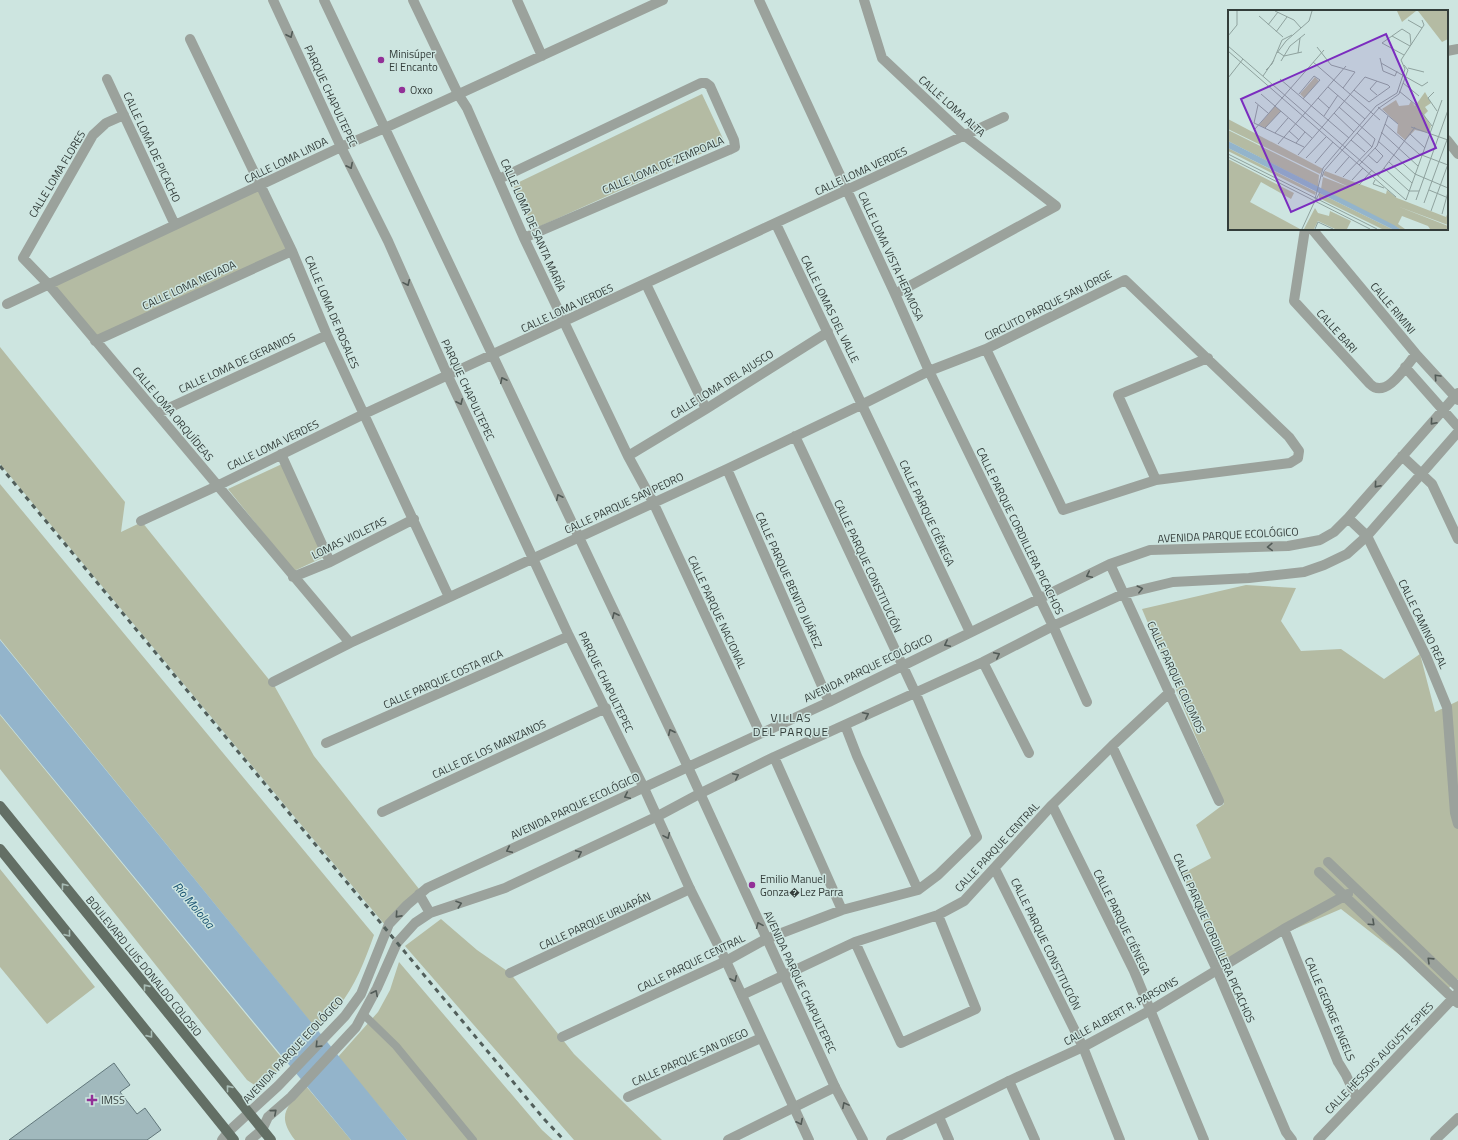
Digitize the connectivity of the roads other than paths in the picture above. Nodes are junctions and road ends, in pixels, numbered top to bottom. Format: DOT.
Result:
graph roads {
  1 [pos="273,0"];
  2 [pos="324,0"];
  3 [pos="413,0"];
  4 [pos="516,0"];
  5 [pos="663,0"];
  6 [pos="759,0"];
  7 [pos="864,0"];
  8 [pos="190,39"];
  9 [pos="1458,49"];
  10 [pos="1448,51"];
  11 [pos="542,56"];
  12 [pos="107,79"];
  13 [pos="458,94"];
  14 [pos="124,115"];
  15 [pos="1004,117"];
  16 [pos="385,128"];
  17 [pos="966,136"];
  18 [pos="1448,141"];
  19 [pos="341,147"];
  20 [pos="1458,154"];
  21 [pos="499,179"];
  22 [pos="261,186"];
  23 [pos="847,191"];
  24 [pos="776,224"];
  25 [pos="175,225"];
  26 [pos="1305,230"];
  27 [pos="1313,230"];
  28 [pos="524,238"];
  29 [pos="292,251"];
  30 [pos="23,258"];
  31 [pos="646,284"];
  32 [pos="50,285"];
  33 [pos="895,294"];
  34 [pos="7,304"];
  35 [pos="564,323"];
  36 [pos="828,332"];
  37 [pos="326,335"];
  38 [pos="95,341"];
  39 [pos="986,349"];
  40 [pos="1416,354"];
  41 [pos="492,356"];
  42 [pos="1208,358"];
  43 [pos="1405,367"];
  44 [pos="929,371"];
  45 [pos="448,376"];
  46 [pos="1457,397"];
  47 [pos="863,404"];
  48 [pos="706,409"];
  49 [pos="1444,410"];
  50 [pos="158,414"];
  51 [pos="364,414"];
  52 [pos="1455,423"];
  53 [pos="1458,432"];
  54 [pos="795,436"];
  55 [pos="281,454"];
  56 [pos="628,456"];
  57 [pos="1402,456"];
  58 [pos="727,469"];
  59 [pos="1422,473"];
  60 [pos="1156,480"];
  61 [pos="217,486"];
  62 [pos="653,502"];
  63 [pos="1348,518"];
  64 [pos="414,519"];
  65 [pos="141,521"];
  66 [pos="578,536"];
  67 [pos="1367,536"];
  68 [pos="1458,539"];
  69 [pos="533,558"];
  70 [pos="330,562"];
  71 [pos="1110,564"];
  72 [pos="293,577"];
  73 [pos="1123,594"];
  74 [pos="449,597"];
  75 [pos="1039,598"];
  76 [pos="1053,626"];
  77 [pos="970,632"];
  78 [pos="570,636"];
  79 [pos="350,643"];
  80 [pos="983,662"];
  81 [pos="902,666"];
  82 [pos="273,682"];
  83 [pos="915,692"];
  84 [pos="1170,692"];
  85 [pos="829,702"];
  86 [pos="1087,702"];
  87 [pos="606,708"];
  88 [pos="845,725"];
  89 [pos="760,733"];
  90 [pos="326,743"];
  91 [pos="1112,746"];
  92 [pos="1030,753"];
  93 [pos="774,757"];
  94 [pos="688,767"];
  95 [pos="644,788"];
  96 [pos="701,793"];
  97 [pos="1219,801"];
  98 [pos="0,806"];
  99 [pos="1052,806"];
  100 [pos="382,812"];
  101 [pos="658,816"];
  102 [pos="1458,824"];
  103 [pos="977,837"];
  104 [pos="0,849"];
  105 [pos="1328,862"];
  106 [pos="995,869"];
  107 [pos="1319,872"];
  108 [pos="1357,888"];
  109 [pos="690,889"];
  110 [pos="918,890"];
  111 [pos="419,894"];
  112 [pos="1343,896"];
  113 [pos="842,910"];
  114 [pos="430,913"];
  115 [pos="938,915"];
  116 [pos="1284,929"];
  117 [pos="766,940"];
  118 [pos="855,942"];
  119 [pos="726,961"];
  120 [pos="1217,970"];
  121 [pos="510,973"];
  122 [pos="783,974"];
  123 [pos="1458,987"];
  124 [pos="742,995"];
  125 [pos="1456,998"];
  126 [pos="1151,1010"];
  127 [pos="363,1014"];
  128 [pos="562,1037"];
  129 [pos="761,1038"];
  130 [pos="1083,1047"];
  131 [pos="1009,1081"];
  132 [pos="835,1087"];
  133 [pos="628,1097"];
  134 [pos="1357,1099"];
  135 [pos="792,1108"];
  136 [pos="250,1114"];
  137 [pos="939,1117"];
  138 [pos="1458,1118"];
  139 [pos="262,1130"];
  140 [pos="228,1137"];
  141 [pos="250,1140"];
  142 [pos="271,1140"];
  143 [pos="473,1140"];
  144 [pos="728,1140"];
  145 [pos="809,1140"];
  146 [pos="863,1140"];
  147 [pos="890,1140"];
  148 [pos="949,1140"];
  149 [pos="1035,1140"];
  150 [pos="1120,1140"];
  151 [pos="1204,1140"];
  152 [pos="1292,1140"];
  153 [pos="1318,1140"];
  154 [pos="1435,1140"];
  1 -- 19 [label="street, PARQUE CHAPULTEPEC, one-way"];
  2 -- 16 [label="street"];
  3 -- 13 [label="street, CALLE LOMA DE SANTA MARÍA"];
  4 -- 11 [label="street"];
  5 -- 11 [label="street, CALLE LOMA LINDA"];
  6 -- 23 [label="street, CALLE LOMA VISTA HERMOSA"];
  7 -- 17 [label="street, CALLE LOMA ALTA"];
  8 -- 22 [label="street, CALLE LOMA DE ROSALES"];
  9 -- 10 [label="street"];
  11 -- 13 [label="street, CALLE LOMA LINDA"];
  12 -- 14 [label="street, CALLE LOMA DE PICACHO"];
  13 -- 16 [label="street, CALLE LOMA LINDA"];
  13 -- 21 [label="street, CALLE LOMA DE SANTA MARÍA"];
  14 -- 25 [label="street, CALLE LOMA DE PICACHO"];
  14 -- 30 [label="street, CALLE LOMA FLORES"];
  15 -- 17 [label="street, CALLE LOMA VERDES"];
  16 -- 19 [label="street, CALLE LOMA LINDA"];
  16 -- 41 [label="street"];
  17 -- 23 [label="street, CALLE LOMA VERDES"];
  17 -- 33 [label="street, CALLE LOMA ALTA"];
  18 -- 20 [label="street"];
  19 -- 22 [label="street, CALLE LOMA LINDA"];
  19 -- 45 [label="street, PARQUE CHAPULTEPEC, one-way"];
  21 -- 28 [label="street, CALLE LOMA DE SANTA MARÍA"];
  21 -- 28 [label="street, CALLE LOMA DE ZEMPOALA"];
  22 -- 25 [label="street, CALLE LOMA LINDA"];
  22 -- 29 [label="street, CALLE LOMA DE ROSALES"];
  23 -- 24 [label="street, CALLE LOMA VERDES"];
  23 -- 33 [label="street, CALLE LOMA VISTA HERMOSA"];
  24 -- 31 [label="street, CALLE LOMA VERDES"];
  24 -- 36 [label="street, CALLE LOMAS DEL VALLE"];
  25 -- 32 [label="street, CALLE LOMA LINDA"];
  26 -- 43 [label="street, CALLE BARI"];
  27 -- 40 [label="street, CALLE RIMINI"];
  28 -- 35 [label="street, CALLE LOMA DE SANTA MARÍA"];
  29 -- 37 [label="street, CALLE LOMA DE ROSALES"];
  29 -- 38 [label="street, CALLE LOMA NEVADA"];
  30 -- 32 [label="street, CALLE LOMA ORQUÍDEAS"];
  31 -- 35 [label="street, CALLE LOMA VERDES"];
  31 -- 48 [label="street"];
  32 -- 34 [label="street, CALLE LOMA LINDA"];
  32 -- 38 [label="street, CALLE LOMA ORQUÍDEAS"];
  33 -- 44 [label="street, CALLE LOMA VISTA HERMOSA"];
  35 -- 41 [label="street, CALLE LOMA VERDES"];
  35 -- 56 [label="street, CALLE LOMA DE SANTA MARÍA"];
  36 -- 47 [label="street, CALLE LOMAS DEL VALLE"];
  36 -- 48 [label="street, CALLE LOMA DEL AJUSCO"];
  37 -- 50 [label="street, CALLE LOMA DE GERANIOS"];
  37 -- 51 [label="street, CALLE LOMA DE ROSALES"];
  38 -- 50 [label="street, CALLE LOMA ORQUÍDEAS"];
  39 -- 42 [label="street, CIRCUITO PARQUE SAN JORGE"];
  39 -- 44 [label="street, CALLE PARQUE SAN PEDRO"];
  39 -- 60 [label="street, CIRCUITO PARQUE SAN JORGE"];
  40 -- 43 [label="street, CALLE BARI"];
  46 -- 40 [label="street, CALLE RIMINI, one-way"];
  41 -- 45 [label="street, CALLE LOMA VERDES"];
  66 -- 41 [label="street, one-way"];
  42 -- 60 [label="street"];
  42 -- 60 [label="street, CIRCUITO PARQUE SAN JORGE"];
  43 -- 49 [label="street"];
  44 -- 47 [label="street, CALLE PARQUE SAN PEDRO"];
  44 -- 75 [label="street, CALLE PARQUE CORDILLERA PICACHOS"];
  45 -- 51 [label="street, CALLE LOMA VERDES"];
  45 -- 69 [label="street, PARQUE CHAPULTEPEC, one-way"];
  46 -- 49 [label="street, AVENIDA PARQUE ECOLÓGICO"];
  47 -- 54 [label="street, CALLE PARQUE SAN PEDRO"];
  47 -- 77 [label="street, CALLE PARQUE CIÉNEGA"];
  48 -- 56 [label="street, CALLE LOMA DEL AJUSCO"];
  49 -- 52 [label="street"];
  49 -- 57 [label="street, AVENIDA PARQUE ECOLÓGICO, one-way"];
  50 -- 61 [label="street, CALLE LOMA ORQUÍDEAS"];
  51 -- 55 [label="street, CALLE LOMA VERDES"];
  51 -- 64 [label="street, CALLE LOMA DE ROSALES"];
  53 -- 59 [label="street"];
  54 -- 58 [label="street, CALLE PARQUE SAN PEDRO"];
  54 -- 81 [label="street, CALLE PARQUE CONSTITUCIÓN"];
  55 -- 61 [label="street, CALLE LOMA VERDES"];
  55 -- 70 [label="street"];
  56 -- 62 [label="street, CALLE LOMA DE SANTA MARÍA"];
  57 -- 59 [label="street"];
  57 -- 63 [label="street, AVENIDA PARQUE ECOLÓGICO, one-way"];
  58 -- 62 [label="street, CALLE PARQUE SAN PEDRO"];
  58 -- 85 [label="street, CALLE PARQUE BENITO JUÁREZ"];
  59 -- 67 [label="street"];
  59 -- 68 [label="street"];
  61 -- 65 [label="street, CALLE LOMA VERDES"];
  61 -- 72 [label="street, CALLE LOMA ORQUÍDEAS"];
  62 -- 66 [label="street, CALLE PARQUE SAN PEDRO"];
  62 -- 89 [label="street, CALLE PARQUE NACIONAL"];
  63 -- 67 [label="street, CALLE CAMINO REAL"];
  63 -- 71 [label="street, AVENIDA PARQUE ECOLÓGICO, one-way"];
  64 -- 70 [label="street, LOMAS VIOLETAS"];
  64 -- 74 [label="street, CALLE LOMA DE ROSALES"];
  66 -- 69 [label="street, CALLE PARQUE SAN PEDRO"];
  94 -- 66 [label="street, one-way"];
  73 -- 67 [label="street, one-way"];
  67 -- 102 [label="street, CALLE CAMINO REAL"];
  69 -- 74 [label="street, CALLE PARQUE SAN PEDRO"];
  69 -- 78 [label="street, PARQUE CHAPULTEPEC"];
  70 -- 72 [label="street, LOMAS VIOLETAS"];
  71 -- 73 [label="street, CALLE PARQUE COLOMOS"];
  71 -- 75 [label="street, AVENIDA PARQUE ECOLÓGICO, one-way"];
  72 -- 79 [label="street, CALLE LOMA ORQUÍDEAS"];
  73 -- 76 [label="street"];
  73 -- 84 [label="street, CALLE PARQUE COLOMOS"];
  74 -- 79 [label="street, CALLE PARQUE SAN PEDRO"];
  75 -- 76 [label="street, CALLE PARQUE CORDILLERA PICACHOS"];
  75 -- 77 [label="street, AVENIDA PARQUE ECOLÓGICO"];
  80 -- 76 [label="street, one-way"];
  76 -- 86 [label="street, CALLE PARQUE CORDILLERA PICACHOS"];
  77 -- 81 [label="street, AVENIDA PARQUE ECOLÓGICO, one-way"];
  78 -- 87 [label="street, PARQUE CHAPULTEPEC"];
  78 -- 90 [label="street, CALLE PARQUE COSTA RICA"];
  79 -- 82 [label="street, CALLE PARQUE SAN PEDRO"];
  80 -- 83 [label="street"];
  80 -- 92 [label="street"];
  81 -- 83 [label="street, CALLE PARQUE CONSTITUCIÓN"];
  81 -- 85 [label="street, AVENIDA PARQUE ECOLÓGICO"];
  88 -- 83 [label="street, one-way"];
  83 -- 103 [label="street, CALLE PARQUE CONSTITUCIÓN"];
  84 -- 91 [label="street, CALLE PARQUE CENTRAL"];
  84 -- 97 [label="street, CALLE PARQUE COLOMOS"];
  85 -- 89 [label="street, AVENIDA PARQUE ECOLÓGICO"];
  87 -- 95 [label="street, PARQUE CHAPULTEPEC"];
  87 -- 100 [label="street, CALLE DE LOS MANZANOS"];
  88 -- 93 [label="street"];
  88 -- 110 [label="street"];
  89 -- 94 [label="street, AVENIDA PARQUE ECOLÓGICO"];
  91 -- 99 [label="street, CALLE PARQUE CENTRAL"];
  91 -- 120 [label="street, CALLE PARQUE CORDILLERA PICACHOS"];
  96 -- 93 [label="street, one-way"];
  93 -- 113 [label="street"];
  94 -- 95 [label="street, AVENIDA PARQUE ECOLÓGICO"];
  94 -- 96 [label="street, AVENIDA PARQUE CHAPULTEPEC"];
  95 -- 101 [label="street"];
  95 -- 111 [label="street, AVENIDA PARQUE ECOLÓGICO, one-way"];
  96 -- 101 [label="street"];
  117 -- 96 [label="street, AVENIDA PARQUE CHAPULTEPEC, one-way"];
  136 -- 98 [label="main road, BOULEVARD LUIS DONALDO COLOSIO, one-way"];
  99 -- 106 [label="street, CALLE PARQUE CENTRAL"];
  99 -- 126 [label="street, CALLE PARQUE CIÉNEGA"];
  101 -- 109 [label="street, one-way"];
  114 -- 101 [label="street, one-way"];
  103 -- 110 [label="street, CALLE PARQUE CENTRAL"];
  104 -- 140 [label="main road, one-way"];
  105 -- 108 [label="street"];
  106 -- 115 [label="street, CALLE PARQUE CENTRAL"];
  106 -- 130 [label="street, CALLE PARQUE CONSTITUCIÓN"];
  107 -- 112 [label="street"];
  108 -- 112 [label="street, CALLE ALBERT R. PARSONS"];
  123 -- 108 [label="street, one-way"];
  109 -- 119 [label="street"];
  109 -- 121 [label="street, CALLE PARQUE URUAPÁN"];
  110 -- 113 [label="street, CALLE PARQUE CENTRAL"];
  111 -- 114 [label="street"];
  111 -- 136 [label="street, AVENIDA PARQUE ECOLÓGICO, one-way"];
  112 -- 116 [label="street, CALLE ALBERT R. PARSONS"];
  112 -- 125 [label="street, one-way"];
  113 -- 117 [label="street, CALLE PARQUE CENTRAL"];
  127 -- 114 [label="street, one-way"];
  115 -- 118 [label="street, CALLE PARQUE CENTRAL"];
  115 -- 118 [label="street"];
  116 -- 120 [label="street, CALLE ALBERT R. PARSONS"];
  116 -- 134 [label="street, CALLE GEORGE ENGELS"];
  117 -- 119 [label="street, CALLE PARQUE CENTRAL"];
  117 -- 122 [label="street, AVENIDA PARQUE CHAPULTEPEC"];
  118 -- 122 [label="street, CALLE PARQUE CENTRAL"];
  119 -- 124 [label="street, one-way"];
  119 -- 128 [label="street, CALLE PARQUE CENTRAL"];
  120 -- 126 [label="street, CALLE ALBERT R. PARSONS"];
  120 -- 152 [label="street, CALLE PARQUE CORDILLERA PICACHOS"];
  122 -- 124 [label="street, CALLE PARQUE CENTRAL"];
  122 -- 132 [label="street, AVENIDA PARQUE CHAPULTEPEC"];
  124 -- 129 [label="street"];
  125 -- 134 [label="street, CALLE HESSOIS AUGUSTE SPIES"];
  126 -- 130 [label="street, CALLE ALBERT R. PARSONS"];
  126 -- 151 [label="street, CALLE PARQUE CIÉNEGA"];
  139 -- 127 [label="street, one-way"];
  127 -- 143 [label="lane"];
  129 -- 133 [label="street, CALLE PARQUE SAN DIEGO"];
  129 -- 135 [label="street"];
  130 -- 131 [label="street, CALLE ALBERT R. PARSONS"];
  130 -- 150 [label="street, CALLE PARQUE CONSTITUCIÓN"];
  131 -- 137 [label="street, CALLE ALBERT R. PARSONS"];
  131 -- 149 [label="street"];
  132 -- 135 [label="street"];
  146 -- 132 [label="street, AVENIDA PARQUE CHAPULTEPEC, one-way"];
  134 -- 153 [label="street, CALLE HESSOIS AUGUSTE SPIES"];
  135 -- 144 [label="street"];
  135 -- 145 [label="street, one-way"];
  136 -- 139 [label="main road, BOULEVARD LUIS DONALDO COLOSIO"];
  136 -- 140 [label="street, AVENIDA PARQUE ECOLÓGICO"];
  137 -- 147 [label="street, CALLE ALBERT R. PARSONS"];
  137 -- 148 [label="street"];
  138 -- 154 [label="street"];
  139 -- 141 [label="street"];
  139 -- 142 [label="main road, BOULEVARD LUIS DONALDO COLOSIO"];
}
